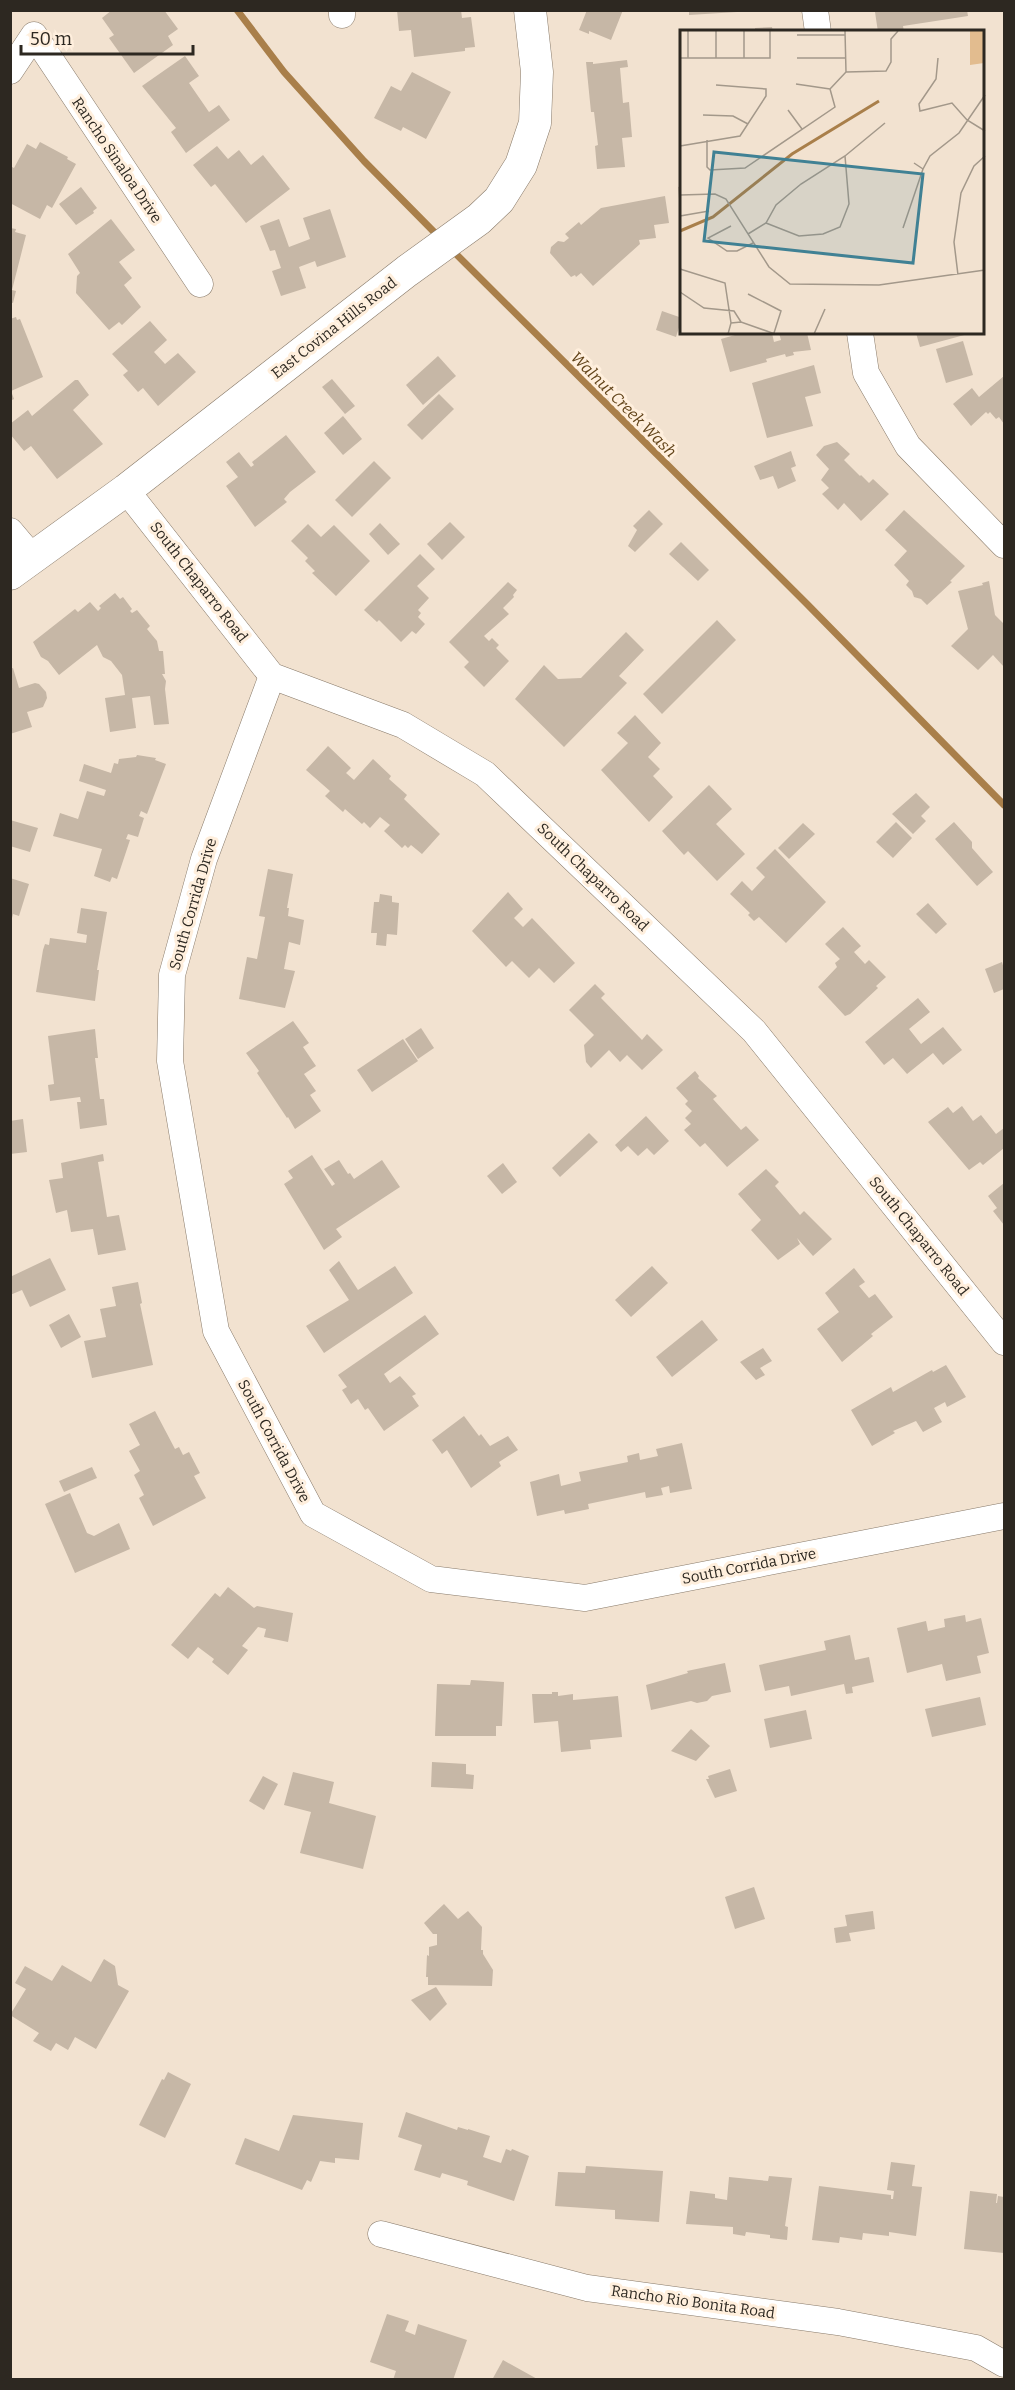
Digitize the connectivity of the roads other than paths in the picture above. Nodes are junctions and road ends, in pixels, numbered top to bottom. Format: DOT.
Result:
graph roads {
  1 [pos="530,10"];
  2 [pos="815,10"];
  3 [pos="818,30"];
  4 [pos="10,71"];
  5 [pos="200,284"];
  6 [pos="860,334"];
  7 [pos="126,490"];
  8 [pos="10,531"];
  9 [pos="1005,545"];
  10 [pos="21,566"];
  11 [pos="272,676"];
  12 [pos="1005,1342"];
  13 [pos="1005,1516"];
  14 [pos="381,2234"];
  15 [pos="1005,2364"];
  1 -- 7 [label="street, East Covina Hills Road"];
  2 -- 3 [label="street"];
  4 -- 5 [label="street, Rancho Sinaloa Drive"];
  6 -- 9 [label="street"];
  7 -- 10 [label="street, East Covina Hills Road"];
  7 -- 11 [label="street, South Chaparro Road"];
  8 -- 10 [label="street"];
  11 -- 12 [label="street, South Chaparro Road"];
  11 -- 13 [label="street, South Corrida Drive"];
  14 -- 15 [label="street, Rancho Rio Bonita Road"];
}
